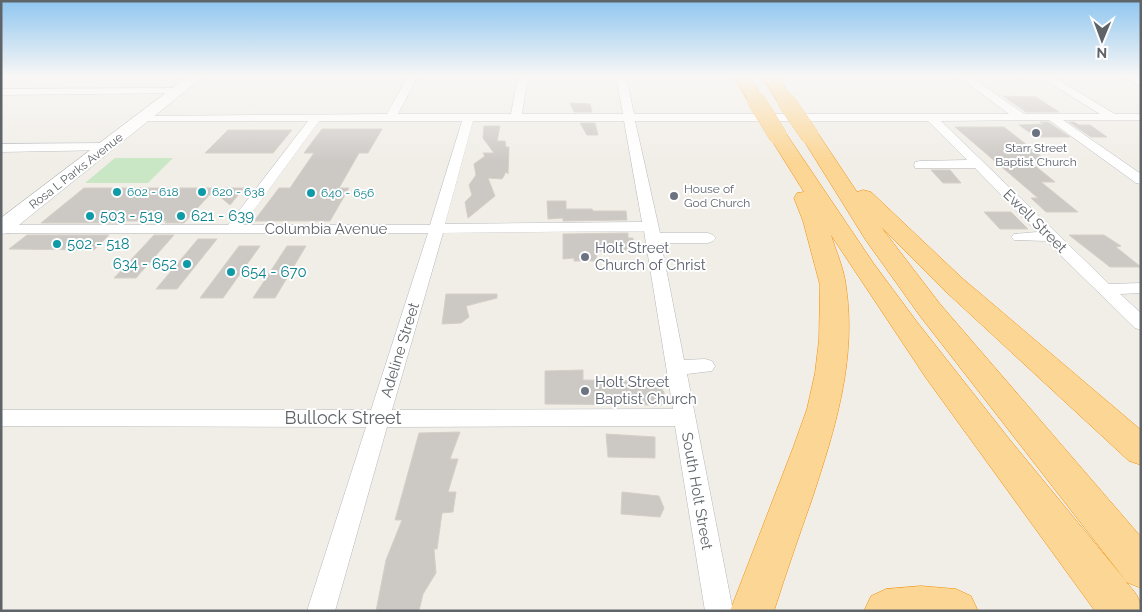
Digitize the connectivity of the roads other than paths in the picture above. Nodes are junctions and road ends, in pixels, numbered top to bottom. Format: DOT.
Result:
graph roads {
  1 [pos="161,105"];
  2 [pos="397,105"];
  3 [pos="518,105"];
  4 [pos="627,105"];
  5 [pos="759,105"];
  6 [pos="788,105"];
  7 [pos="1003,105"];
  8 [pos="1093,105"];
  9 [pos="931,117"];
  10 [pos="1021,117"];
  11 [pos="1051,117"];
  12 [pos="1114,117"];
  13 [pos="1141,117"];
  14 [pos="145,118"];
  15 [pos="316,118"];
  16 [pos="391,118"];
  17 [pos="468,118"];
  18 [pos="516,118"];
  19 [pos="630,118"];
  20 [pos="106,147"];
  21 [pos="1,148"];
  22 [pos="811,154"];
  23 [pos="978,164"];
  24 [pos="920,165"];
  25 [pos="1141,180"];
  26 [pos="1,228"];
  27 [pos="436,229"];
  28 [pos="232,230"];
  29 [pos="652,232"];
  30 [pos="1050,236"];
  31 [pos="1019,237"];
  32 [pos="708,238"];
  33 [pos="1141,288"];
  34 [pos="1107,289"];
  35 [pos="1141,324"];
  36 [pos="705,366"];
  37 [pos="676,367"];
  38 [pos="684,417"];
  39 [pos="1,418"];
  40 [pos="379,418"];
  41 [pos="1141,451"];
  42 [pos="1141,568"];
  43 [pos="321,611"];
  44 [pos="719,611"];
  45 [pos="752,611"];
  46 [pos="886,611"];
  47 [pos="956,611"];
  48 [pos="1122,611"];
  1 -- 14 [label="street, Rosa L Parks Avenue"];
  2 -- 16 [label="street"];
  3 -- 18 [label="street"];
  4 -- 19 [label="street, South Holt Street"];
  5 -- 22 [label="highway, bridge"];
  6 -- 22 [label="highway, bridge"];
  7 -- 10 [label="street"];
  8 -- 12 [label="street"];
  9 -- 10 [label="street"];
  9 -- 19 [label="street"];
  9 -- 23 [label="street, Ewell Street"];
  10 -- 11 [label="street"];
  11 -- 12 [label="street"];
  11 -- 25 [label="street"];
  12 -- 13 [label="street"];
  14 -- 15 [label="street"];
  14 -- 20 [label="street, Rosa L Parks Avenue"];
  15 -- 16 [label="street"];
  15 -- 28 [label="street"];
  16 -- 17 [label="street"];
  17 -- 18 [label="street"];
  17 -- 27 [label="street, Adeline Street"];
  18 -- 19 [label="street"];
  19 -- 29 [label="street, South Holt Street"];
  20 -- 21 [label="street"];
  20 -- 26 [label="street, Rosa L Parks Avenue"];
  22 -- 41 [label="highway"];
  22 -- 42 [label="highway"];
  22 -- 45 [label="highway"];
  22 -- 48 [label="highway"];
  23 -- 24 [label="street"];
  23 -- 30 [label="street, Ewell Street"];
  26 -- 28 [label="street, Columbia Avenue"];
  27 -- 28 [label="street, Columbia Avenue"];
  27 -- 29 [label="street, Columbia Avenue"];
  27 -- 40 [label="street, Adeline Street"];
  29 -- 32 [label="street, Columbia Avenue"];
  29 -- 37 [label="street, South Holt Street"];
  30 -- 31 [label="street"];
  30 -- 34 [label="street, Ewell Street"];
  33 -- 34 [label="street"];
  34 -- 35 [label="street, Ewell Street"];
  36 -- 37 [label="street"];
  37 -- 38 [label="street, South Holt Street"];
  38 -- 40 [label="street, Bullock Street"];
  38 -- 44 [label="street, South Holt Street"];
  39 -- 40 [label="street, Bullock Street"];
  40 -- 43 [label="street, Adeline Street"];
  46 -- 47 [label="highway"];
}
